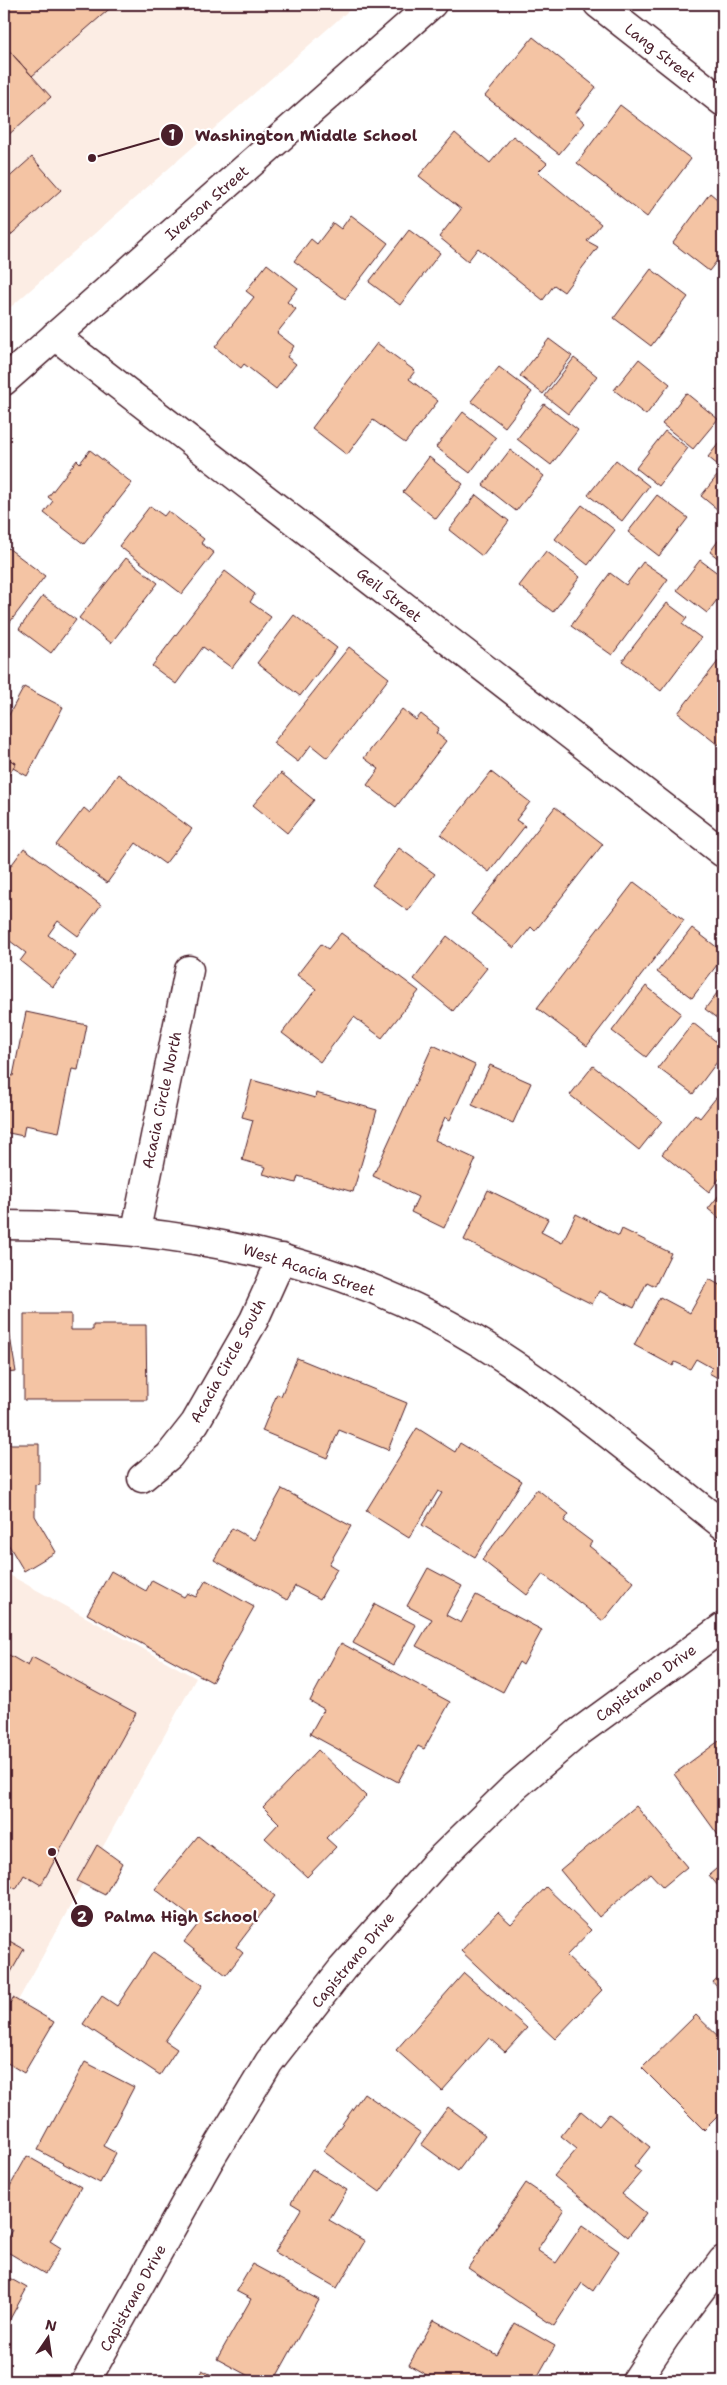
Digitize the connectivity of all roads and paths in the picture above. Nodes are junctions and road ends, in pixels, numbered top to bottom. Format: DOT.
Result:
graph roads {
  1 [pos="432,4"];
  2 [pos="598,4"];
  3 [pos="723,102"];
  4 [pos="55,336"];
  5 [pos="4,382"];
  6 [pos="723,853"];
  7 [pos="189,970"];
  8 [pos="4,1225"];
  9 [pos="136,1230"];
  10 [pos="282,1258"];
  11 [pos="142,1478"];
  12 [pos="723,1525"];
  13 [pos="723,1627"];
  14 [pos="723,2260"];
  15 [pos="86,2381"];
  16 [pos="636,2381"];
  1 -- 4 [label="street, Iverson Street"];
  2 -- 3 [label="street, Lang Street"];
  4 -- 5 [label="street, Iverson Street"];
  4 -- 6 [label="street, Geil Street"];
  7 -- 9 [label="street, Acacia Circle North"];
  8 -- 9 [label="street, West Acacia Street"];
  9 -- 10 [label="street, West Acacia Street"];
  10 -- 11 [label="street, Acacia Circle South"];
  10 -- 12 [label="street, West Acacia Street"];
  13 -- 15 [label="street, Capistrano Drive"];
  14 -- 16 [label="street"];
}
